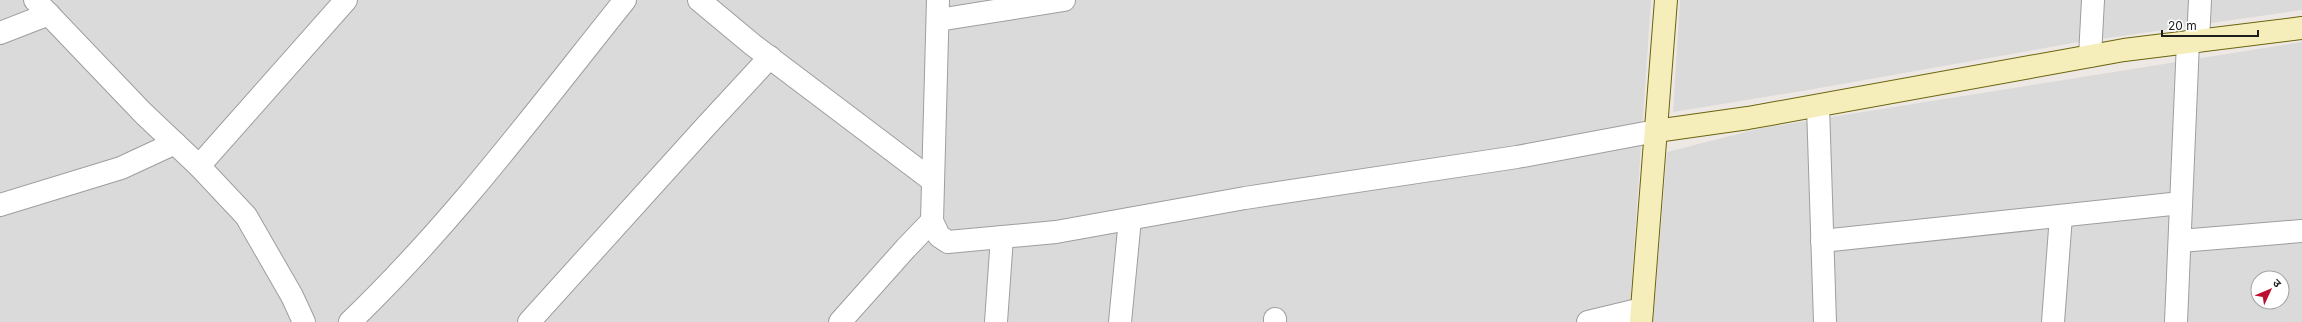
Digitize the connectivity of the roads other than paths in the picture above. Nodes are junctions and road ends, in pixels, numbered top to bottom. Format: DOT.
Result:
graph roads {
  1 [pos="346,0"];
  2 [pos="625,0"];
  3 [pos="699,0"];
  4 [pos="1064,0"];
  5 [pos="1666,0"];
  6 [pos="2093,0"];
  7 [pos="2200,0"];
  8 [pos="42,7"];
  9 [pos="725,10"];
  10 [pos="938,10"];
  11 [pos="2302,28"];
  12 [pos="0,33"];
  13 [pos="2193,41"];
  14 [pos="2090,56"];
  15 [pos="770,58"];
  16 [pos="1818,106"];
  17 [pos="1656,131"];
  18 [pos="175,144"];
  19 [pos="199,166"];
  20 [pos="933,181"];
  21 [pos="2181,203"];
  22 [pos="0,205"];
  23 [pos="2060,216"];
  24 [pos="1130,219"];
  25 [pos="932,221"];
  26 [pos="2302,231"];
  27 [pos="1002,237"];
  28 [pos="1822,241"];
  29 [pos="2180,241"];
  30 [pos="1642,316"];
  31 [pos="304,322"];
  32 [pos="350,322"];
  33 [pos="529,322"];
  34 [pos="840,322"];
  35 [pos="996,322"];
  36 [pos="1120,322"];
  37 [pos="1588,322"];
  38 [pos="1825,322"];
  39 [pos="2053,322"];
  40 [pos="2176,322"];
  1 -- 19 [label="street"];
  2 -- 32 [label="street"];
  3 -- 9 [label="street"];
  4 -- 10 [label="street"];
  5 -- 17 [label="street"];
  6 -- 14 [label="street"];
  7 -- 13 [label="street"];
  8 -- 12 [label="street"];
  8 -- 18 [label="street"];
  9 -- 15 [label="street"];
  10 -- 20 [label="street"];
  11 -- 13 [label="street"];
  13 -- 14 [label="street"];
  13 -- 21 [label="street"];
  14 -- 16 [label="street"];
  15 -- 20 [label="street"];
  15 -- 33 [label="street"];
  16 -- 17 [label="street"];
  16 -- 28 [label="street"];
  17 -- 24 [label="street"];
  17 -- 30 [label="street"];
  18 -- 19 [label="street"];
  18 -- 22 [label="street"];
  19 -- 31 [label="street"];
  20 -- 25 [label="street"];
  21 -- 23 [label="street"];
  21 -- 29 [label="street"];
  23 -- 28 [label="street"];
  23 -- 39 [label="street"];
  24 -- 27 [label="street"];
  24 -- 36 [label="street"];
  25 -- 27 [label="street"];
  25 -- 34 [label="street"];
  26 -- 29 [label="street"];
  27 -- 35 [label="street"];
  28 -- 38 [label="street"];
  29 -- 40 [label="street"];
  30 -- 37 [label="street"];
}
